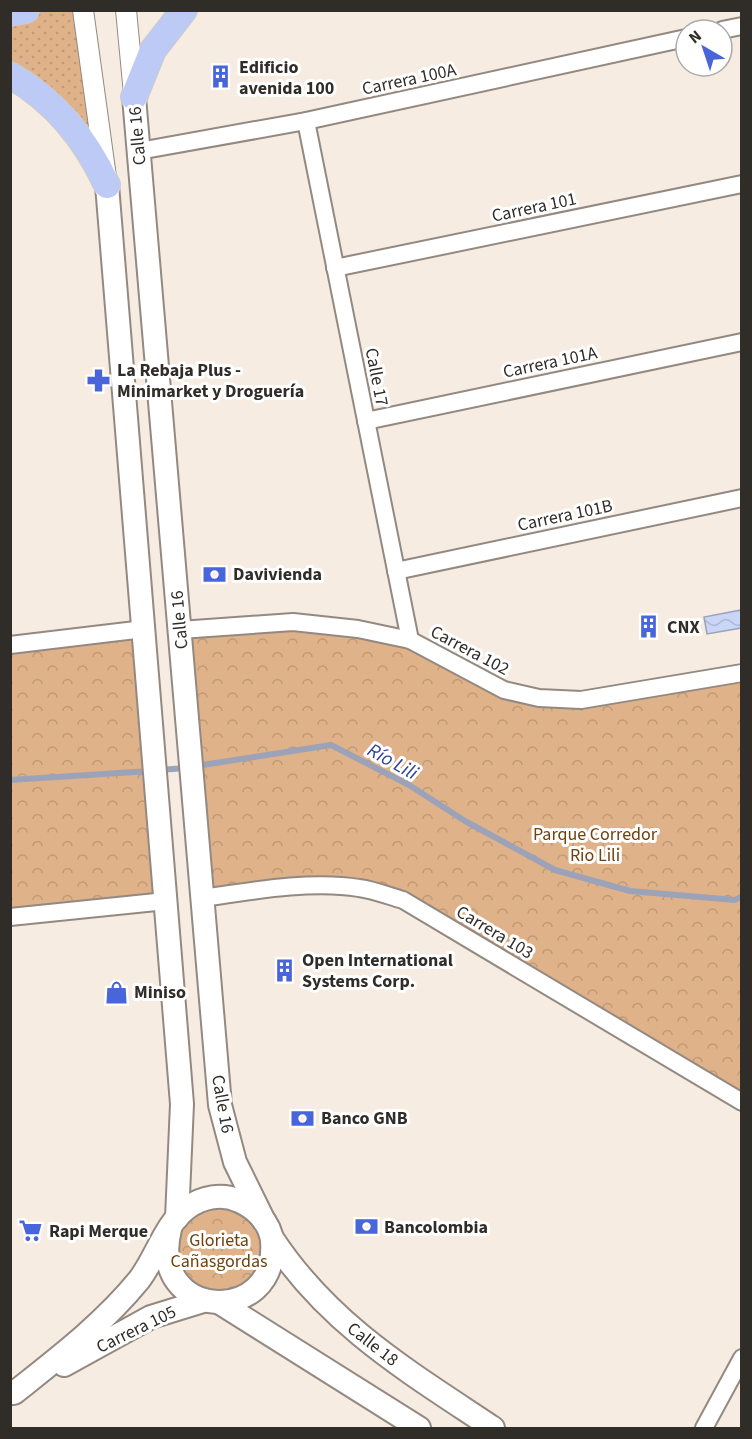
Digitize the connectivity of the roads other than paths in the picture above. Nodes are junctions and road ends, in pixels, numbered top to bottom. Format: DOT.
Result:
graph roads {
  1 [pos="26,10"];
  2 [pos="83,10"];
  3 [pos="126,10"];
  4 [pos="184,10"];
  5 [pos="10,13"];
  6 [pos="674,41"];
  7 [pos="10,75"];
  8 [pos="134,97"];
  9 [pos="306,122"];
  10 [pos="139,151"];
  11 [pos="741,184"];
  12 [pos="107,185"];
  13 [pos="335,268"];
  14 [pos="741,342"];
  15 [pos="366,421"];
  16 [pos="741,498"];
  17 [pos="396,571"];
  18 [pos="144,629"];
  19 [pos="180,630"];
  20 [pos="410,640"];
  21 [pos="10,645"];
  22 [pos="741,672"];
  23 [pos="203,898"];
  24 [pos="166,901"];
  25 [pos="10,917"];
  26 [pos="741,1102"];
  27 [pos="173,1224"];
  28 [pos="268,1230"];
  29 [pos="211,1302"];
  30 [pos="741,1358"];
  31 [pos="12,1395"];
  32 [pos="419,1428"];
  33 [pos="493,1428"];
  34 [pos="704,1428"];
  1 -- 5 [label="main road"];
  2 -- 12 [label="street, Calle 16"];
  3 -- 8 [label="street, Calle 16"];
  4 -- 8 [label="main road"];
  6 -- 9 [label="street, Carrera 100A"];
  7 -- 12 [label="main road"];
  8 -- 10 [label="main road, Calle 16"];
  9 -- 10 [label="street, Carrera 100A"];
  9 -- 13 [label="street, Calle 17"];
  10 -- 19 [label="main road, Calle 16"];
  11 -- 13 [label="street, Carrera 101"];
  12 -- 18 [label="main road, Calle 16"];
  13 -- 15 [label="street, Calle 17"];
  14 -- 15 [label="street, Carrera 101A"];
  15 -- 17 [label="street, Calle 17"];
  16 -- 17 [label="street, Carrera 101B"];
  17 -- 20 [label="street, Calle 17"];
  18 -- 21 [label="street"];
  18 -- 24 [label="main road, Calle 16"];
  19 -- 20 [label="street, Carrera 102"];
  19 -- 23 [label="main road, Calle 16"];
  20 -- 22 [label="street, Carrera 102"];
  23 -- 26 [label="street, Carrera 103"];
  23 -- 28 [label="main road, Calle 16"];
  24 -- 25 [label="street"];
  24 -- 27 [label="main road, Calle 16"];
  27 -- 28 [label="main road"];
  27 -- 29 [label="main road, Carrera 105"];
  27 -- 31 [label="main road, Carrera 105"];
  28 -- 29 [label="main road"];
  28 -- 33 [label="main road, Calle 18"];
  29 -- 31 [label="main road, Carrera 105"];
  29 -- 32 [label="main road"];
  30 -- 34 [label="street"];
}
